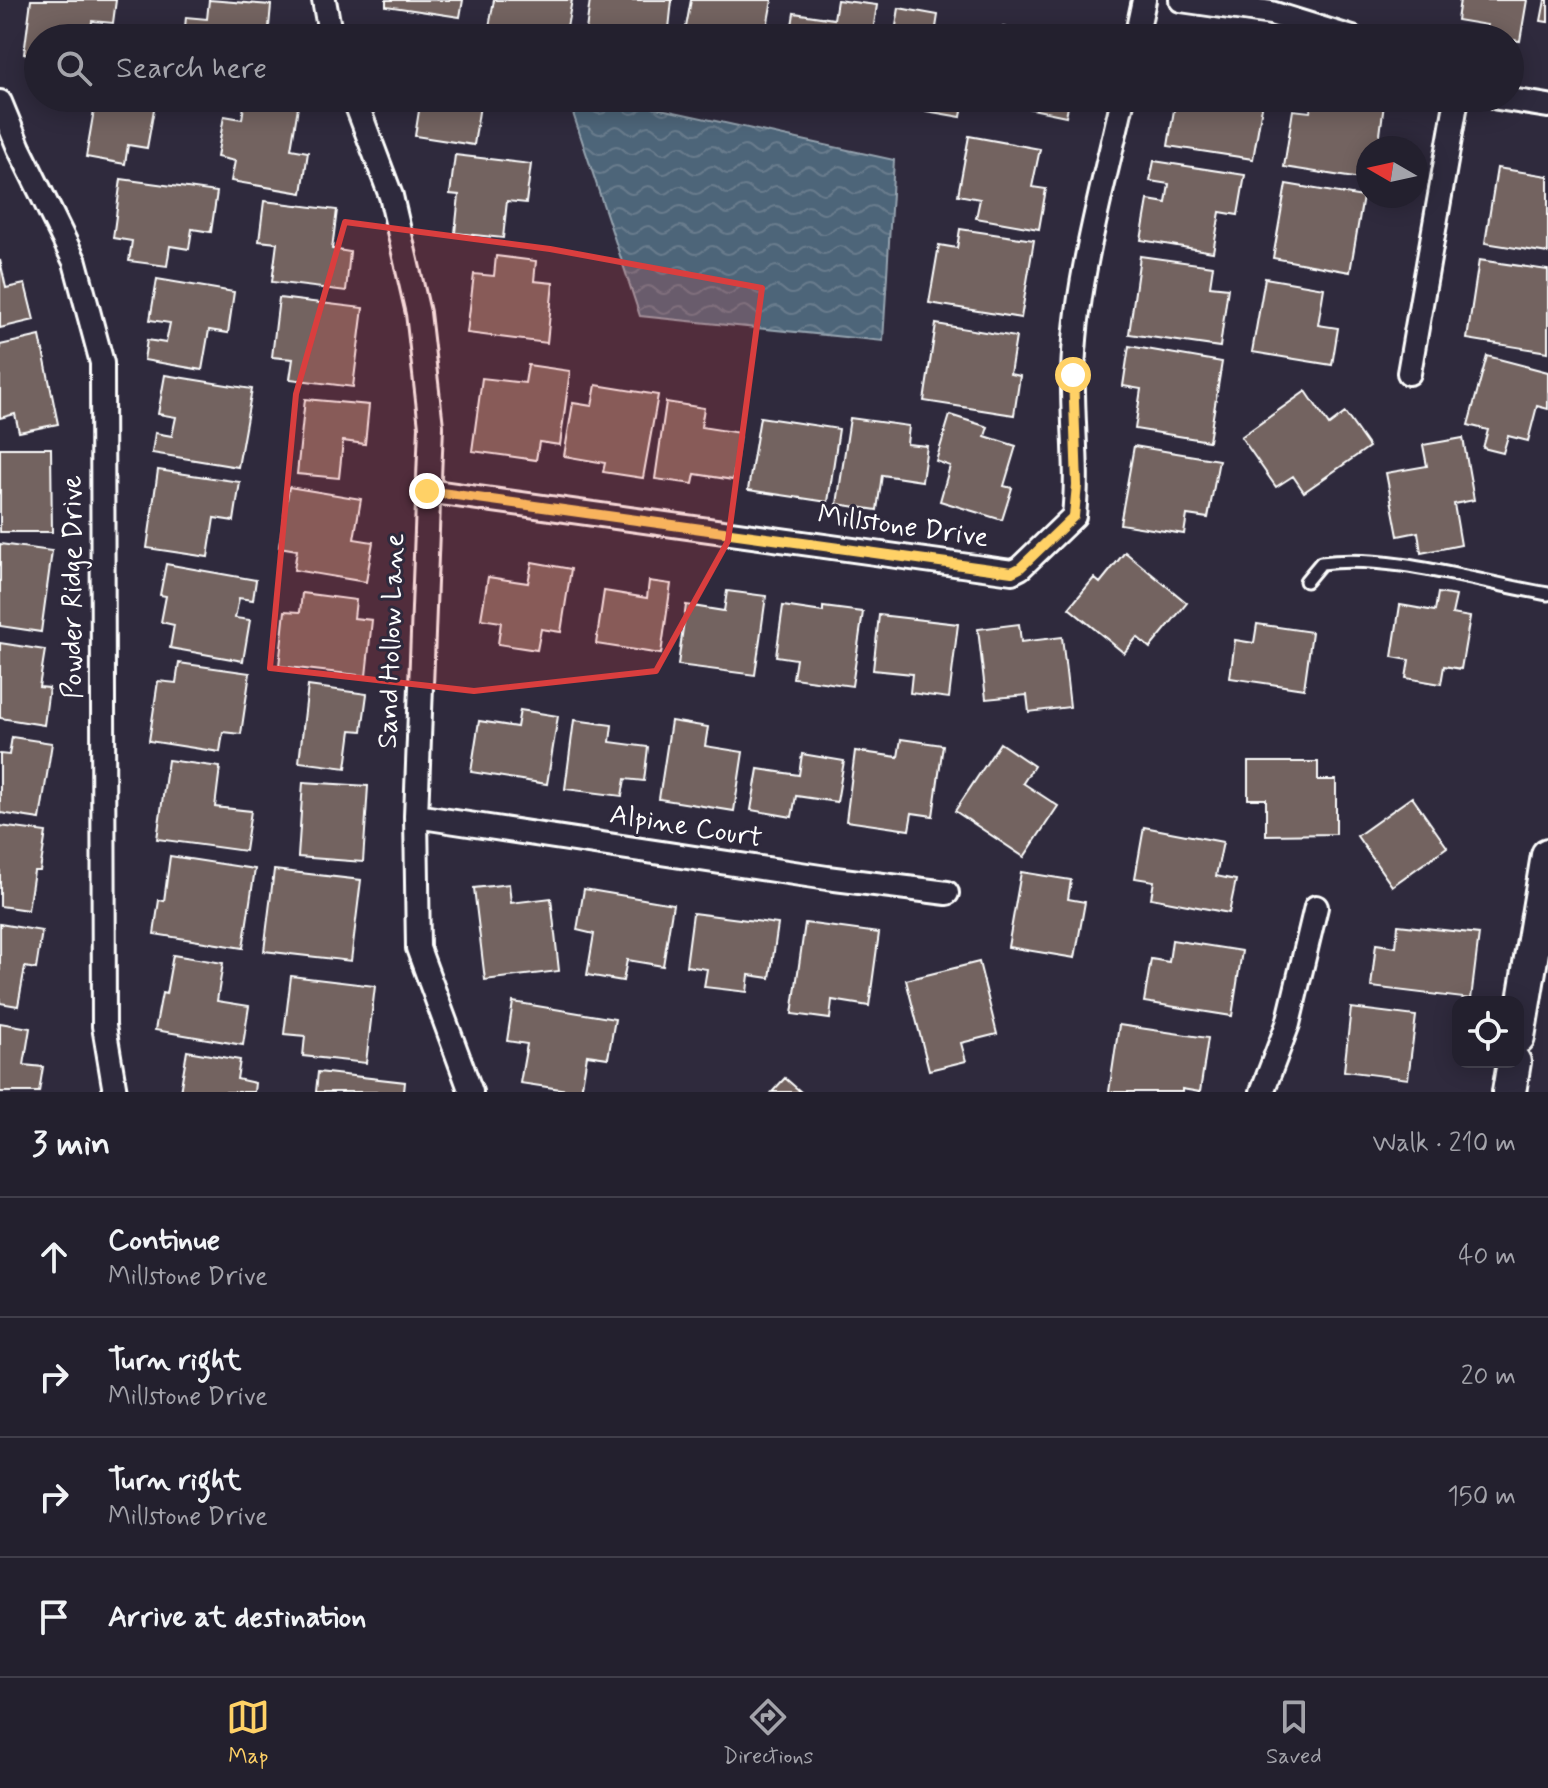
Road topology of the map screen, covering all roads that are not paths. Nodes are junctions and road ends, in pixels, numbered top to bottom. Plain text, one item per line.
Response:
1 (324, 0) edge
2 (1144, 0) edge
3 (1181, 0) edge
4 (328, 24) edge
5 (1139, 24) edge
6 (1307, 24) edge
7 (0, 102) edge
8 (1524, 102) edge
9 (1548, 106) edge
10 (359, 112) edge
11 (1120, 112) edge
12 (1455, 112) edge
13 (1409, 373) dead end
14 (427, 491) junction
15 (1306, 581) dead end
16 (1548, 594) edge
17 (416, 816) junction
18 (1548, 855) edge
19 (947, 893) dead end
20 (1316, 907) dead end
21 (1524, 1001) edge
22 (1513, 1068) edge
23 (115, 1092) edge
24 (471, 1092) edge
25 (1262, 1092) edge
26 (1509, 1092) edge

1 - 4 street
2 - 5 street
3 - 6 street
7 - 23 street, Powder Ridge Drive
8 - 9 street
10 - 14 street, Sand Hollow Lane
11 - 14 street, Millstone Drive
12 - 13 street
14 - 17 street, Sand Hollow Lane
15 - 16 lane
17 - 19 street, Alpine Court
17 - 24 street, Sand Hollow Lane
18 - 21 main road
20 - 25 street
22 - 26 main road

